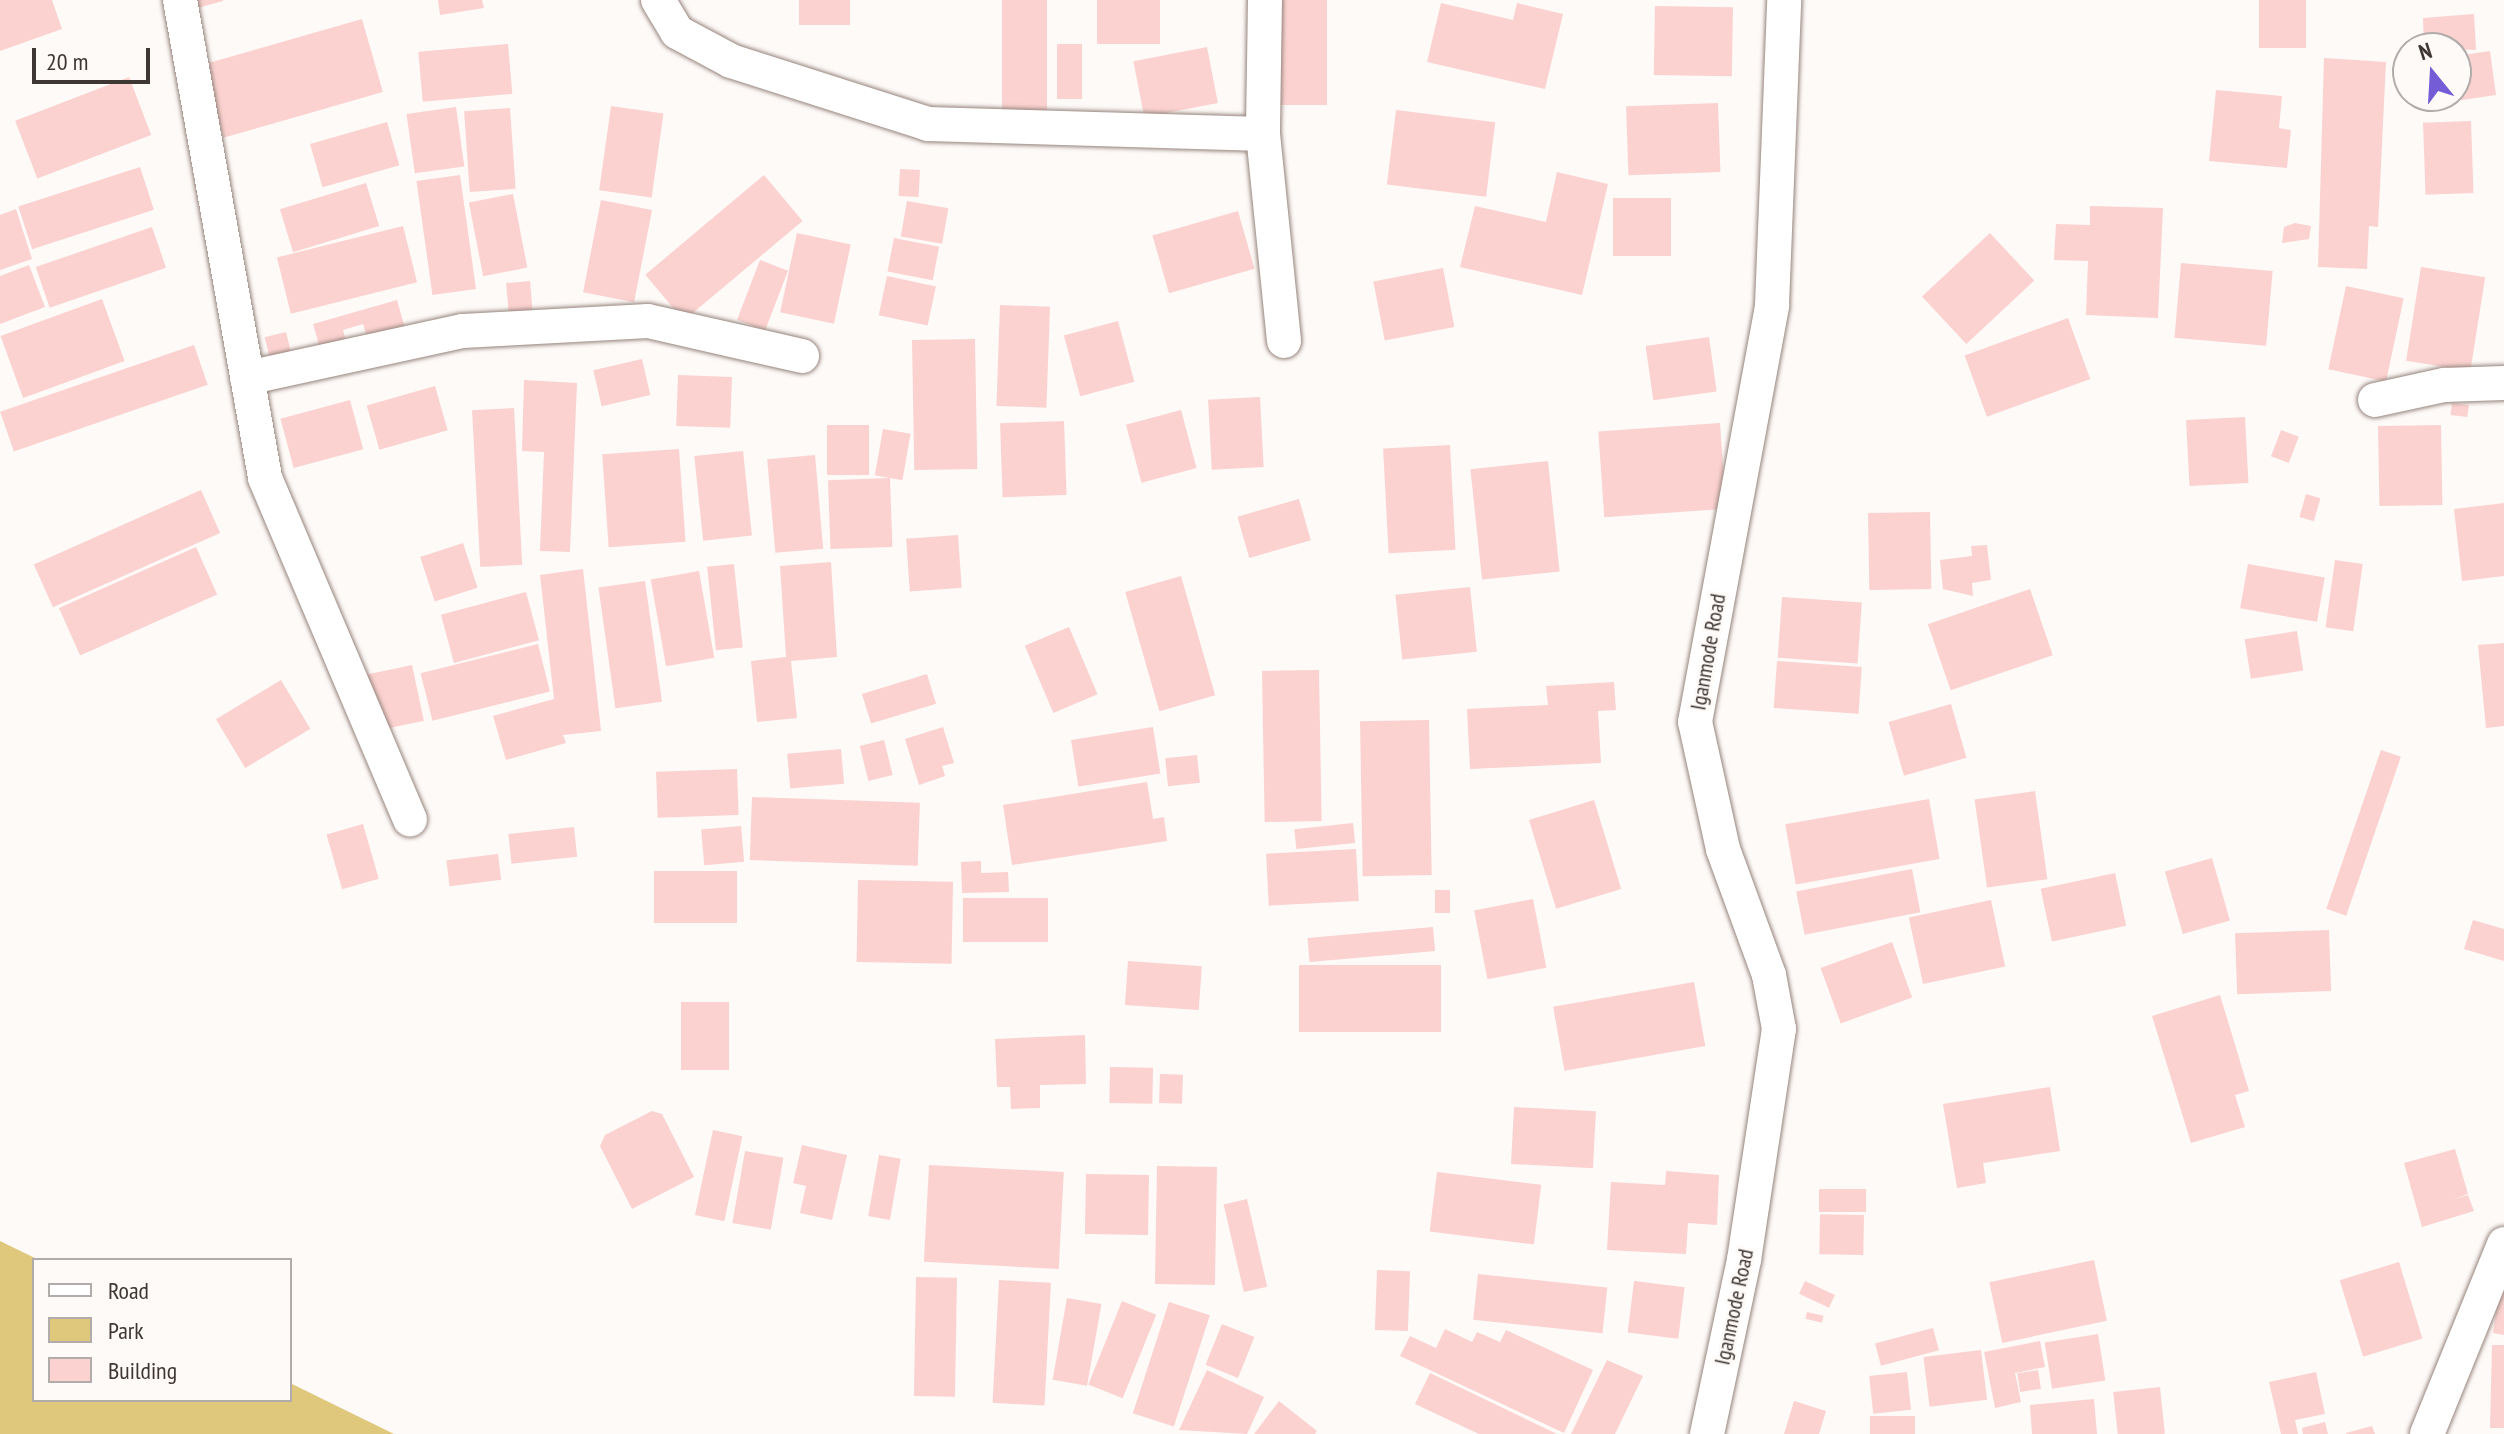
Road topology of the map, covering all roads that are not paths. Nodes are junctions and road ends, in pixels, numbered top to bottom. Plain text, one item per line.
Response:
1 (180, 0) edge
2 (658, 0) edge
3 (1265, 0) edge
4 (1784, 0) edge
5 (1263, 134) junction
6 (1284, 341) dead end
7 (802, 356) dead end
8 (247, 378) junction
9 (2504, 383) edge
10 (2375, 400) dead end
11 (410, 819) dead end
12 (2504, 1244) edge
13 (1707, 1434) edge
14 (2427, 1434) edge

1 - 8 street
2 - 5 street
3 - 5 street
4 - 13 street, Iganmode Road
5 - 6 street
7 - 8 street
8 - 11 street
9 - 10 street
12 - 14 street

